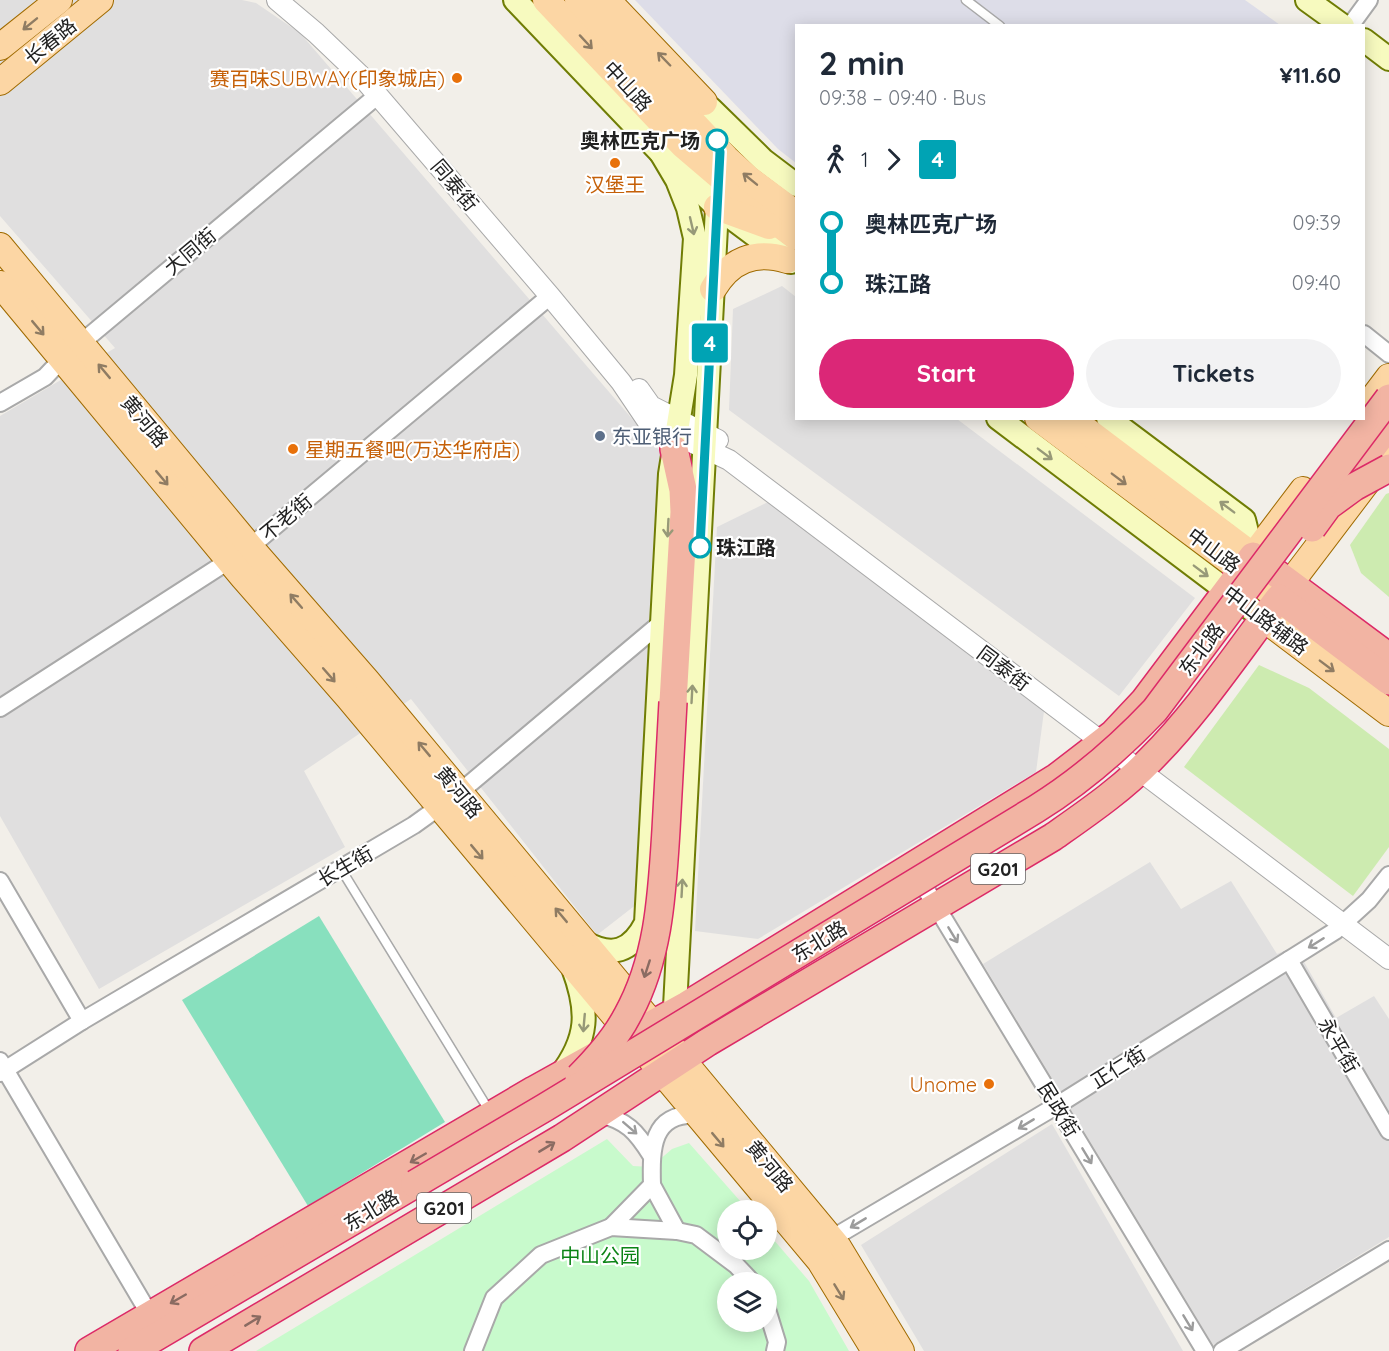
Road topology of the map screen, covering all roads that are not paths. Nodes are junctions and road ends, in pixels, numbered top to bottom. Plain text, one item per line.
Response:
1 (59, 0) edge
2 (100, 0) edge
3 (277, 0) edge
4 (515, 0) edge
5 (546, 0) edge
6 (578, 0) edge
7 (607, 0) edge
8 (966, 0) edge
9 (1307, 0) edge
10 (1369, 0) edge
11 (997, 24) edge
12 (1340, 24) edge
13 (1351, 24) edge
14 (1365, 41) edge
15 (0, 48) edge
16 (1389, 59) edge
17 (0, 82) edge
18 (378, 95) junction
19 (704, 102) junction
20 (720, 152) junction
21 (661, 153) junction
22 (718, 177) junction
23 (795, 184) edge
24 (717, 207) junction
25 (794, 243) edge
26 (0, 246) edge
27 (0, 284) edge
28 (713, 289) junction
29 (550, 296) junction
30 (1365, 335) edge
31 (72, 350) junction
32 (1389, 354) edge
33 (1389, 377) edge
34 (1389, 398) edge
35 (0, 403) edge
36 (1365, 409) edge
37 (1001, 420) edge
38 (1041, 420) edge
39 (1072, 420) edge
40 (1111, 420) edge
41 (1356, 420) edge
42 (1389, 425) edge
43 (676, 435) junction
44 (705, 441) junction
45 (1389, 453) edge
46 (1389, 468) edge
47 (1328, 506) junction
48 (240, 554) junction
49 (1241, 573) junction
50 (1277, 600) junction
51 (662, 622) junction
52 (1389, 657) edge
53 (1389, 681) edge
54 (0, 708) edge
55 (1389, 713) edge
56 (1107, 738) junction
57 (1144, 765) junction
58 (450, 800) junction
59 (912, 867) junction
60 (341, 868) junction
61 (1389, 875) edge
62 (0, 881) edge
63 (936, 906) junction
64 (1349, 920) junction
65 (646, 923) junction
66 (680, 925) junction
67 (584, 942) junction
68 (1389, 942) edge
69 (1389, 959) edge
70 (1289, 960) junction
71 (573, 966) junction
72 (677, 968) junction
73 (706, 994) junction
74 (82, 1021) junction
75 (653, 1024) junction
76 (728, 1030) junction
77 (672, 1062) junction
78 (2, 1068) edge
79 (560, 1076) junction
80 (1056, 1106) junction
81 (544, 1108) junction
82 (600, 1114) junction
83 (492, 1115) junction
84 (698, 1115) junction
85 (1389, 1131) edge
86 (445, 1142) junction
87 (651, 1155) junction
88 (520, 1163) junction
89 (652, 1185) junction
90 (419, 1190) junction
91 (474, 1191) junction
92 (611, 1227) junction
93 (677, 1231) junction
94 (831, 1239) junction
95 (1389, 1250) edge
96 (743, 1272) edge
97 (150, 1315) junction
98 (774, 1332) edge
99 (211, 1349) edge
100 (89, 1351) edge
101 (132, 1351) edge
102 (161, 1351) edge
103 (473, 1351) edge
104 (775, 1351) edge
105 (875, 1351) edge
106 (901, 1351) edge
107 (1205, 1351) edge
108 (1222, 1351) edge

1 -> 15 main road, 长春路
2 - 17 main road, 长春路
3 - 18 street, 同泰街
4 - 21 main road
5 -> 22 main road, 中山路
6 - 20 main road, 中山路
19 -> 7 main road
8 - 11 lane
9 - 12 main road
10 - 13 street
14 - 16 main road
18 - 29 street, 同泰街
18 - 31 street, 大同街
19 - 20 main road
19 - 23 main road
20 - 22 main road
25 -> 20 main road, 中山路
21 - 24 main road
21 -> 43 main road
22 - 24 main road
22 - 25 main road, 中山路
24 - 25 main road
24 - 28 main road
25 - 28 main road
26 - 31 main road, 黄河路
27 -> 31 main road, 黄河路
28 - 44 main road
29 - 43 street, 同泰街
29 - 48 street, 不老街
30 - 32 street
31 - 35 street, 大同街
31 - 48 main road, 黄河路
33 - 36 main road
34 - 81 highway, 东北路, bridge
37 -> 49 main road, 中山路辅路
38 -> 49 main road, 中山路
39 - 49 main road, 中山路
49 -> 40 main road
41 - 49 main road, 东北路
42 - 47 highway, 东北路, bridge
43 - 44 street, 同泰街
43 -> 51 main road
43 -> 81 highway, bridge
44 - 56 street, 同泰街
66 -> 44 main road
45 - 50 main road, 东北路
46 - 47 highway, bridge
47 - 90 highway, 东北路, bridge
48 - 54 street, 不老街
48 - 58 main road, 黄河路
49 - 50 highway, 中山路
49 - 50 main road, 中山路辅路
49 - 56 highway, 东北路 / G201
50 - 52 highway, 中山路
50 - 53 highway, 中山路
50 -> 55 main road, 中山路辅路
50 - 57 highway, 东北路 / G201
51 - 58 street, 长生街
51 - 65 main road
56 - 57 street, 同泰街
56 - 59 highway, 东北路 / G201
57 - 63 highway, 东北路 / G201
57 - 64 street, 同泰街
58 - 60 street, 长生街
67 -> 58 main road, 黄河路
58 -> 71 main road, 黄河路
59 - 63 street, 民政街
59 - 73 highway, 东北路 / G201
60 - 74 street, 长生街
60 - 83 lane
61 - 64 street, 正仁街
62 - 74 street
63 - 76 highway, 东北路 / G201
63 -> 80 street, 民政街
64 - 68 street, 同泰街
64 - 69 street, 同泰街
64 -> 70 street, 正仁街
65 - 66 main road
65 - 67 main road
66 - 72 main road
67 - 75 main road, 黄河路
70 - 80 street, 正仁街
70 - 85 street, 永平街
71 - 75 main road, 黄河路
71 -> 79 main road
72 - 73 main road
72 - 75 main road
73 - 75 highway, 东北路 / G201
73 - 76 highway
74 - 78 street, 长生街
75 - 77 main road, 黄河路
75 - 79 highway, 东北路 / G201
76 - 77 highway, 东北路 / G201
77 - 82 highway, 东北路 / G201
77 - 84 main road, 黄河路
77 - 94 main road, 黄河路
78 - 97 street
79 - 83 highway, 东北路 / G201
80 -> 94 street, 正仁街
80 -> 107 street, 民政街
81 - 90 highway, 东北路, bridge
82 -> 87 street
88 -> 82 highway, 东北路 / G201
83 - 86 highway, 东北路 / G201
83 - 88 highway
84 - 87 street
84 -> 105 main road, 黄河路
86 - 91 highway
86 -> 97 highway, 东北路 / G201
87 - 89 street
88 - 91 highway, 东北路 / G201
89 - 92 street
89 - 93 street
90 - 101 highway, 东北路
90 - 102 highway, 东北路
99 -> 91 highway, 东北路 / G201
92 - 93 street
92 - 103 street
93 - 96 street
94 - 106 main road, 黄河路
95 - 108 street
97 - 100 highway, 东北路 / G201
98 - 104 street

